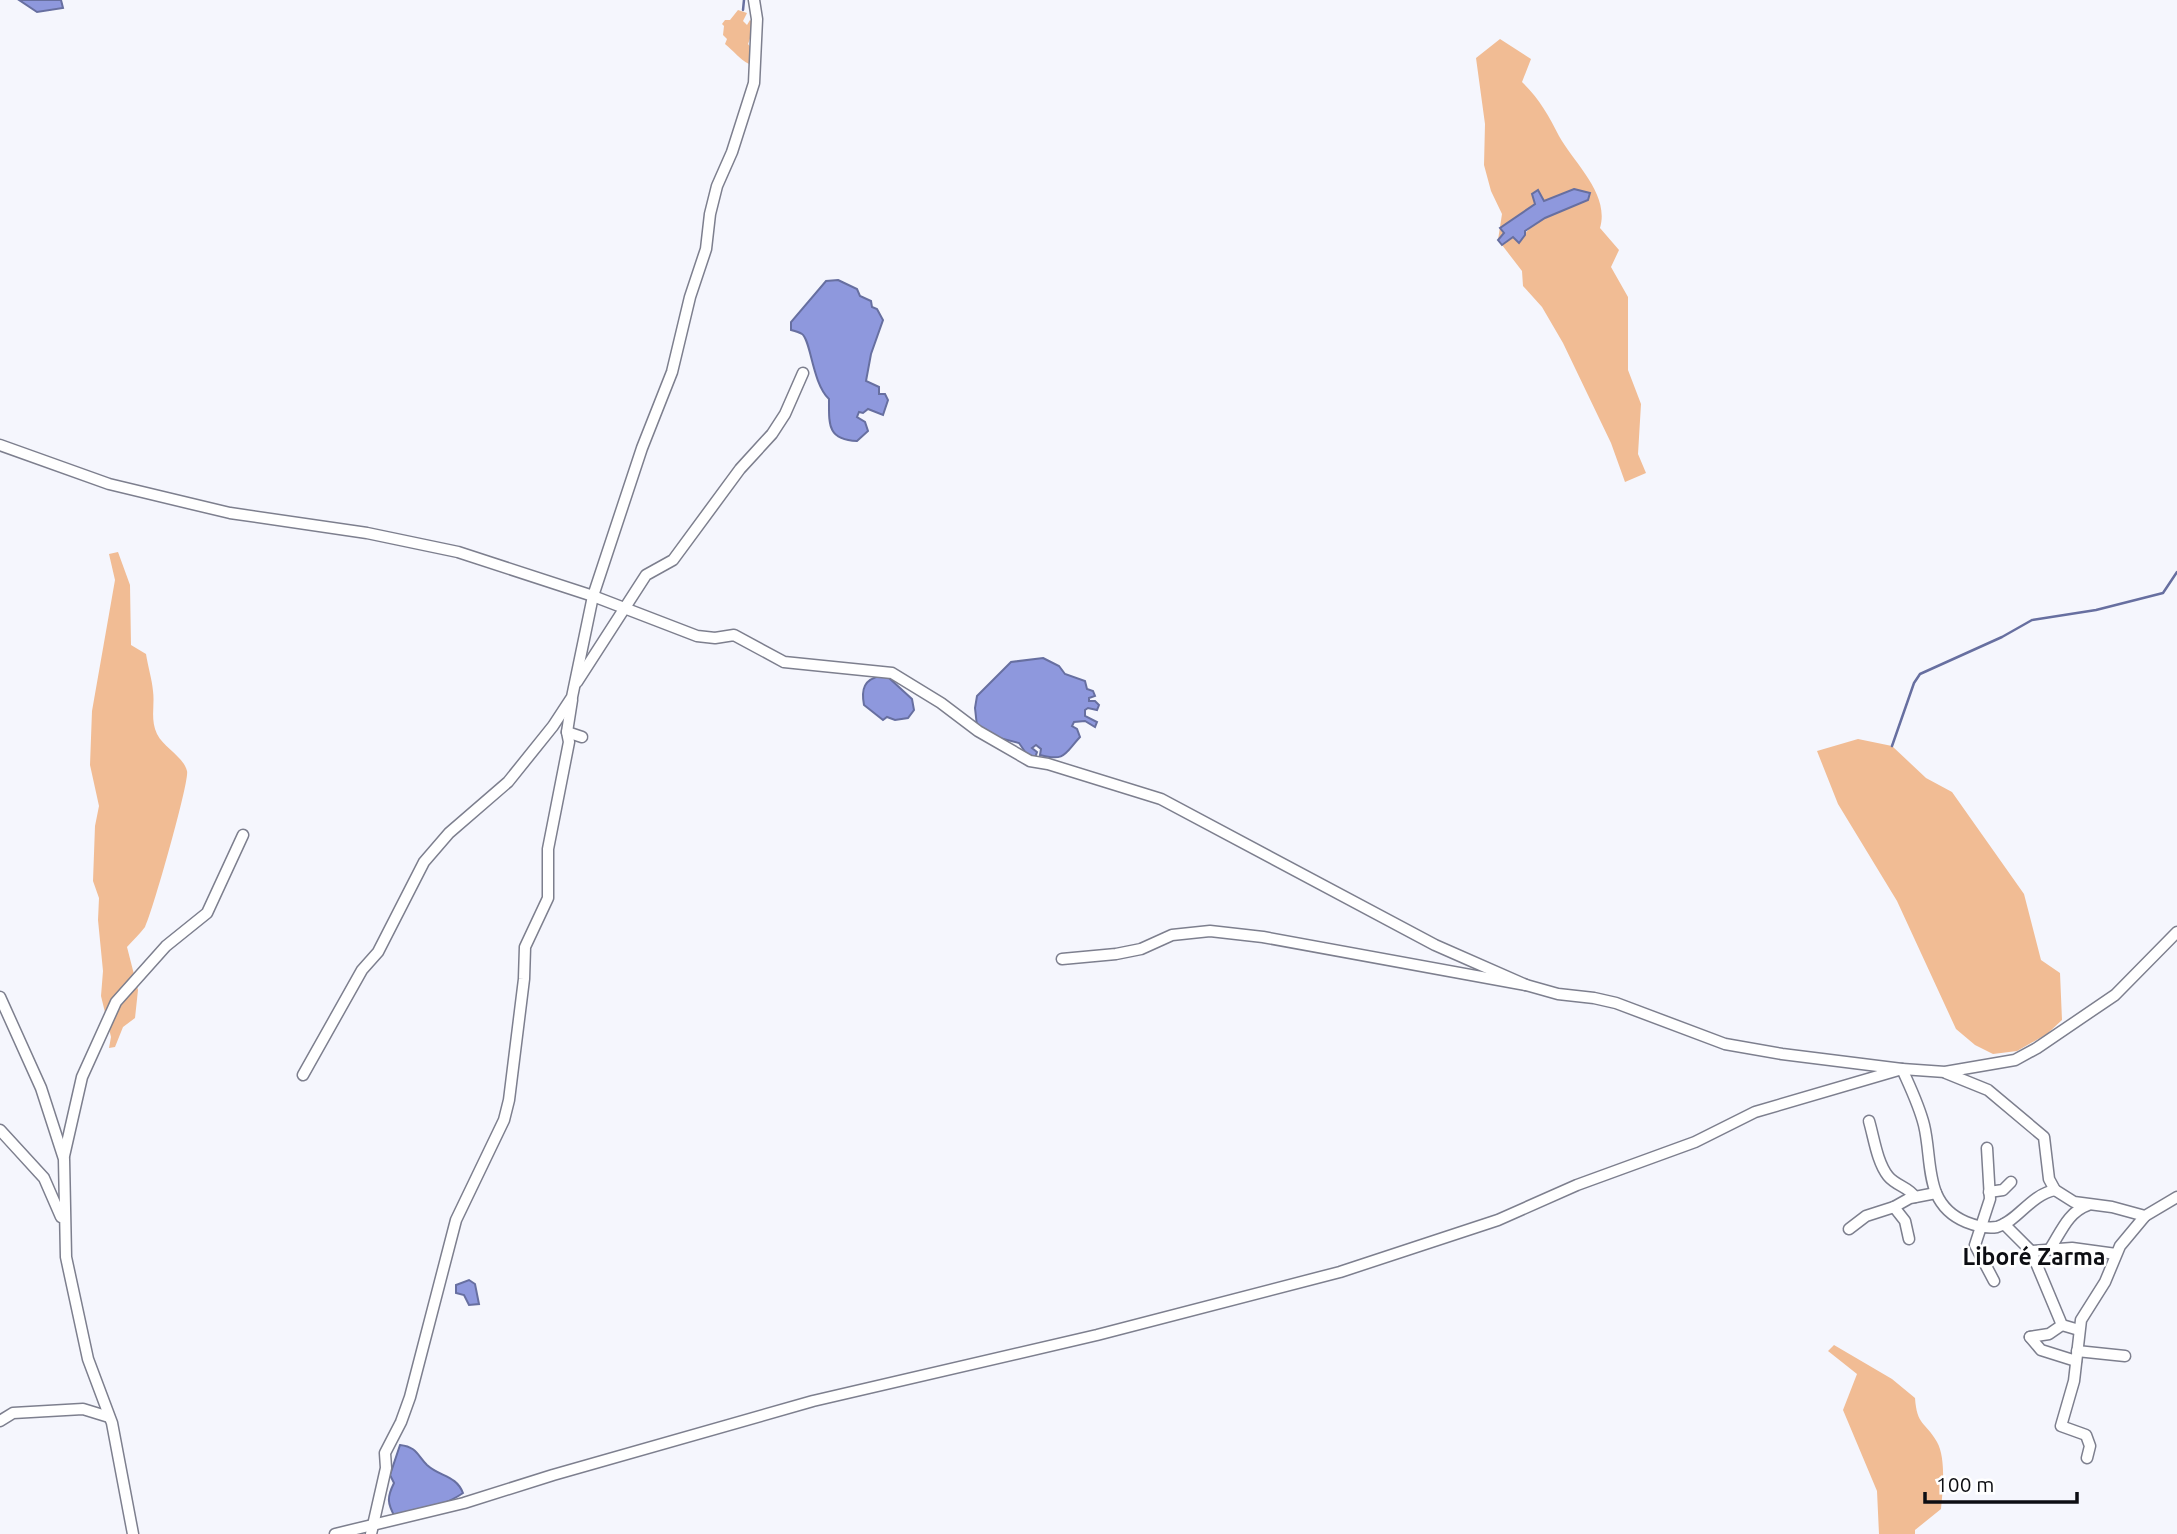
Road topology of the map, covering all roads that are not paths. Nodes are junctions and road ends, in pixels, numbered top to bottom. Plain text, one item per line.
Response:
1 (754, 0) edge
2 (803, 373) dead end
3 (0, 445) edge
4 (593, 596) junction
5 (625, 608) junction
6 (577, 682) junction
7 (572, 697) junction
8 (567, 732) junction
9 (582, 737) dead end
10 (243, 835) dead end
11 (2177, 932) edge
12 (1062, 959) dead end
13 (1526, 985) junction
14 (0, 997) edge
15 (1902, 1069) junction
16 (1945, 1072) junction
17 (303, 1075) dead end
18 (1869, 1121) dead end
19 (0, 1130) edge
20 (1987, 1148) dead end
21 (64, 1159) junction
22 (2011, 1182) dead end
23 (2055, 1190) junction
24 (1990, 1192) junction
25 (1936, 1193) junction
26 (1915, 1197) junction
27 (2177, 1197) edge
28 (2088, 1205) junction
29 (1894, 1207) junction
30 (2145, 1216) junction
31 (64, 1224) junction
32 (2004, 1224) junction
33 (1980, 1227) junction
34 (1849, 1229) dead end
35 (1909, 1239) dead end
36 (2050, 1249) junction
37 (2031, 1251) junction
38 (2116, 1254) junction
39 (1994, 1281) dead end
40 (2062, 1325) junction
41 (2079, 1330) junction
42 (2077, 1356) junction
43 (2125, 1356) dead end
44 (109, 1417) junction
45 (0, 1421) edge
46 (2087, 1458) dead end
47 (373, 1532) edge
48 (133, 1534) edge
49 (335, 1534) edge

1 - 4 street
2 - 5 street
3 - 4 street
4 - 5 street
4 - 6 street
5 - 6 street
5 - 13 street
6 - 7 street
7 - 8 street
7 - 17 street
8 - 9 street
8 - 47 street
10 - 21 street
11 - 16 street
12 - 13 street
13 - 15 street
14 - 21 street
15 - 16 street
15 - 25 street
15 - 47 street
16 - 23 street
18 - 26 street
19 - 31 street
20 - 24 street
21 - 31 street
22 - 24 street
23 - 28 street
23 - 32 street
24 - 33 street
25 - 26 street
25 - 33 street
26 - 29 street
27 - 30 street
28 - 30 street
28 - 36 street
29 - 34 street
29 - 35 street
30 - 38 street
31 - 44 street
32 - 33 street
32 - 37 street
33 - 39 street
36 - 37 street
36 - 38 street
37 - 40 street
38 - 41 street
40 - 41 street
40 - 42 street
41 - 42 street
42 - 43 street
42 - 46 street
44 - 45 street
44 - 48 street
47 - 49 street

